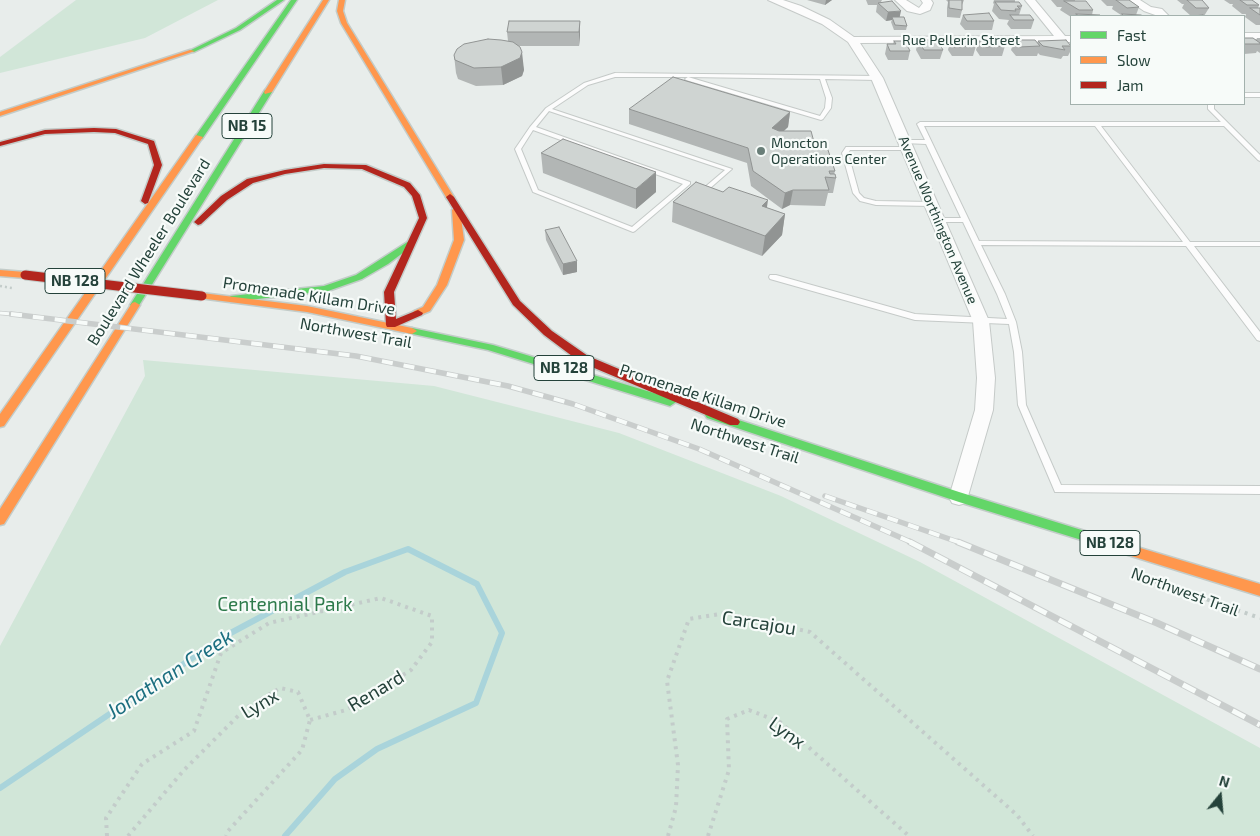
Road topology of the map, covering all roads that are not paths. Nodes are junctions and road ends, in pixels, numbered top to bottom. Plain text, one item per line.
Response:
1 (281, 0) edge
2 (294, 0) edge
3 (326, 0) edge
4 (342, 0) edge
5 (773, 0) edge
6 (900, 0) edge
7 (926, 0) edge
8 (1030, 0) edge
9 (1134, 0) edge
10 (1159, 0) edge
11 (1161, 14) edge
12 (924, 18) junction
13 (1245, 36) edge
14 (1260, 36) edge
15 (1067, 39) edge
16 (852, 40) junction
17 (935, 40) junction
18 (678, 76) junction
19 (822, 78) junction
20 (877, 78) junction
21 (1260, 94) edge
22 (1245, 95) edge
23 (1211, 105) edge
24 (548, 109) junction
25 (0, 114) edge
26 (1097, 124) junction
27 (1226, 124) junction
28 (532, 128) junction
29 (929, 142) junction
30 (0, 144) edge
31 (905, 145) junction
32 (1260, 159) edge
33 (688, 183) junction
34 (931, 204) junction
35 (456, 208) junction
36 (937, 220) junction
37 (966, 220) junction
38 (136, 226) junction
39 (413, 241) junction
40 (977, 243) junction
41 (1188, 244) junction
42 (1260, 244) edge
43 (168, 251) junction
44 (0, 273) edge
45 (773, 277) dead end
46 (231, 299) junction
47 (981, 321) junction
48 (1012, 322) junction
49 (391, 325) junction
50 (1260, 338) edge
51 (734, 422) junction
52 (0, 423) edge
53 (1260, 490) edge
54 (959, 497) junction
55 (0, 520) edge
56 (1260, 590) edge

1 - 25 main road
2 - 38 main road, Boulevard Wheeler Boulevard / NB 15
3 - 43 main road, Boulevard Wheeler Boulevard / NB 15
4 - 35 main road
5 - 16 street, Avenue Worthington Avenue
6 - 12 street
7 - 12 street
8 - 15 street
9 - 11 street
10 - 11 street
12 - 17 street
13 - 14 street
15 - 17 street, Rue Pellerin Street
16 - 17 street, Rue Pellerin Street
16 - 20 street, Avenue Worthington Avenue
18 - 19 lane
18 - 19 lane
18 - 24 lane
19 - 20 lane
20 - 31 street, Avenue Worthington Avenue
21 - 22 lane
23 - 27 lane
24 - 28 lane
24 - 33 lane
26 - 27 lane
26 - 29 lane
26 - 41 lane
27 - 32 lane
28 - 33 lane
28 - 33 lane
29 - 31 lane
29 - 37 lane
30 - 38 main road
31 - 34 street, Avenue Worthington Avenue
31 - 34 lane
34 - 36 street, Avenue Worthington Avenue
35 - 49 main road
35 - 51 main road
36 - 37 lane
36 - 47 street, Avenue Worthington Avenue
37 - 40 lane
38 - 52 main road, Boulevard Wheeler Boulevard / NB 15
39 - 43 main road
39 - 46 main road
39 - 49 main road
40 - 41 lane
40 - 48 lane
41 - 42 lane
41 - 50 lane
43 - 55 main road, Boulevard Wheeler Boulevard / NB 15
44 - 46 main road, Promenade Killam Drive / NB 128, bridge
45 - 47 lane
46 - 49 main road, Promenade Killam Drive / NB 128
47 - 48 lane
47 - 54 street, Avenue Worthington Avenue
48 - 53 lane
49 - 51 main road, Promenade Killam Drive / NB 128
51 - 54 main road, Promenade Killam Drive / NB 128
54 - 56 main road, Promenade Killam Drive / NB 128

